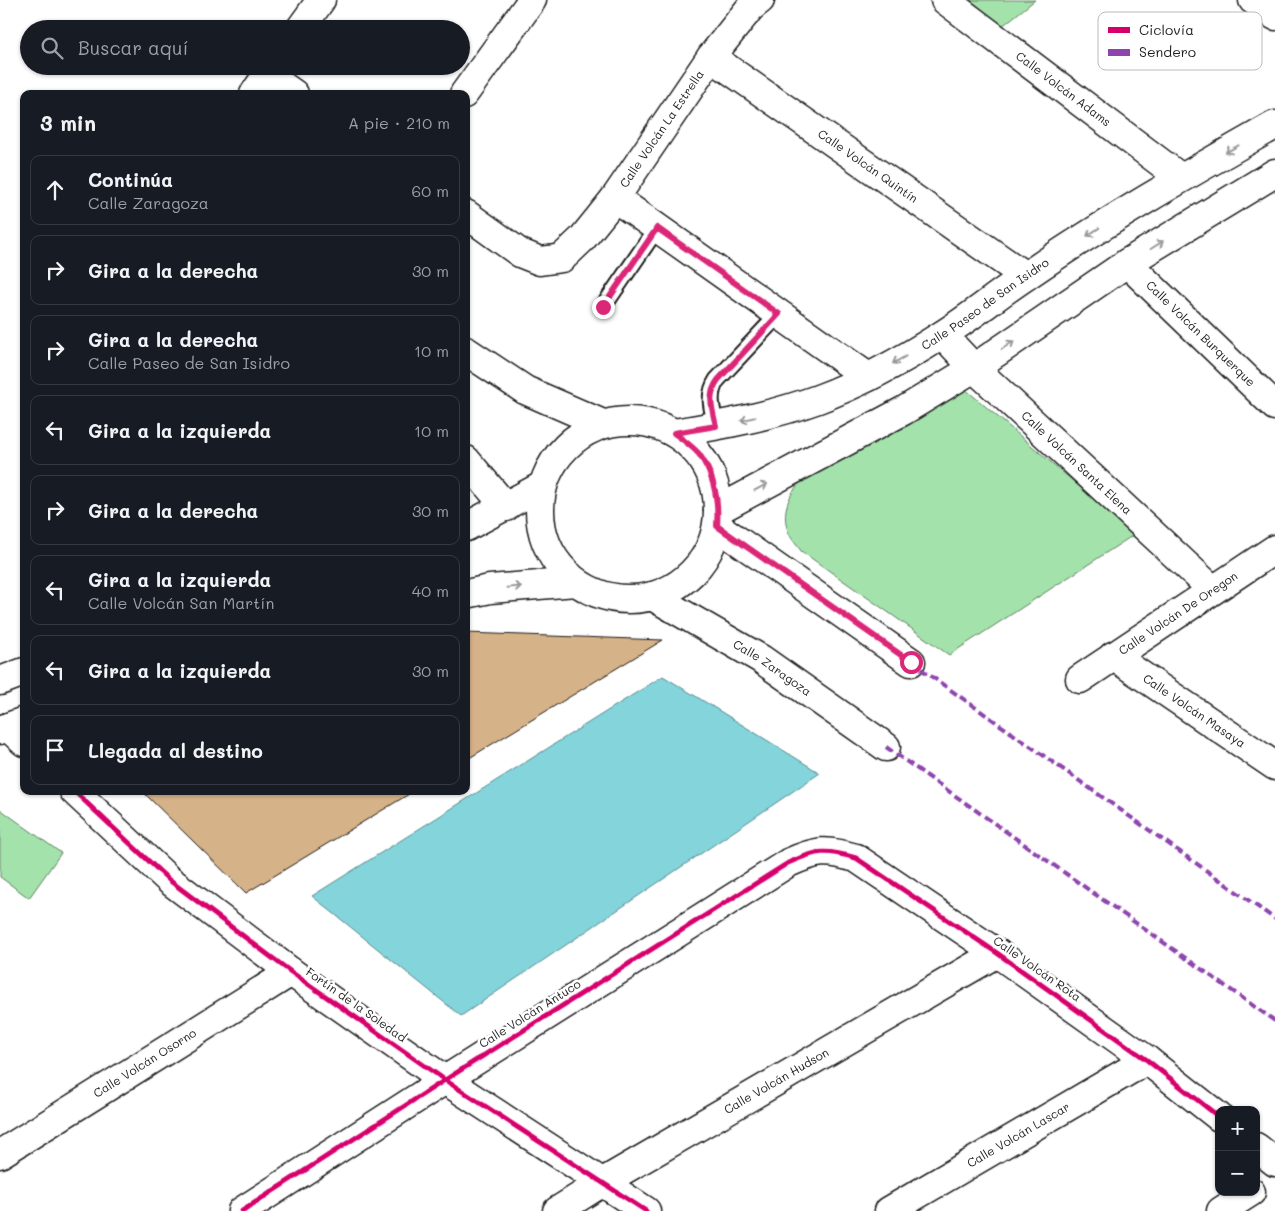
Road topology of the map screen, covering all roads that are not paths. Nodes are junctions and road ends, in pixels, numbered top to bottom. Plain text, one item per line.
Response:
1 (320, 0) edge
2 (532, 0) edge
3 (760, 0) edge
4 (945, 0) edge
5 (1253, 0) edge
6 (1275, 16) edge
7 (306, 20) edge
8 (711, 57) junction
9 (265, 78) edge
10 (287, 90) edge
11 (467, 90) edge
12 (1275, 125) edge
13 (1275, 173) edge
14 (1181, 178) junction
15 (615, 198) junction
16 (470, 217) edge
17 (657, 228) junction
18 (1127, 264) junction
19 (1025, 276) junction
20 (603, 307) dead end
21 (779, 314) junction
22 (943, 335) junction
23 (470, 354) edge
24 (974, 368) junction
25 (868, 377) junction
26 (1275, 406) edge
27 (603, 424) junction
28 (716, 426) junction
29 (674, 433) junction
30 (470, 465) edge
31 (542, 486) junction
32 (506, 507) junction
33 (718, 518) junction
34 (470, 525) edge
35 (1275, 549) edge
36 (576, 582) junction
37 (1213, 590) junction
38 (470, 593) edge
39 (652, 596) junction
40 (1112, 656) junction
41 (911, 662) dead end
42 (20, 674) edge
43 (1080, 679) dead end
44 (0, 681) edge
45 (886, 747) dead end
46 (1275, 766) edge
47 (78, 795) edge
48 (835, 851) joint
49 (997, 953) junction
50 (291, 972) junction
51 (1147, 1060) junction
52 (445, 1080) junction
53 (1215, 1114) edge
54 (4, 1146) edge
55 (1260, 1150) edge
56 (1275, 1162) edge
57 (1275, 1177) edge
58 (603, 1182) junction
59 (1260, 1186) edge
60 (1245, 1196) edge
61 (242, 1211) edge
62 (557, 1211) edge
63 (646, 1211) edge
64 (889, 1211) edge
65 (1221, 1211) edge

1 - 7 street
2 - 11 street
3 - 8 street, Calle Volcán La Estrella
4 - 14 street, Calle Volcán Adams
5 - 6 street
8 - 15 street, Calle Volcán La Estrella
8 - 19 street, Calle Volcán Quintín
9 - 10 street
12 -> 14 street, Calle Paseo de San Isidro
18 -> 13 street
14 -> 19 street, Calle Paseo de San Isidro
15 - 16 street, Calle Volcán La Estrella
15 - 17 street
17 - 20 lane
17 - 21 street
24 -> 18 street
18 - 26 street, Calle Volcán Burquerque
19 - 22 street, Calle Paseo de San Isidro
21 - 25 street
21 - 28 lane
22 - 24 street, Calle Volcán Santa Elena
22 -> 25 street, Calle Paseo de San Isidro
23 - 27 street
33 -> 24 street
24 - 37 street, Calle Volcán Santa Elena
25 -> 28 street, Calle Paseo de San Isidro
27 - 29 street
27 - 31 street
28 - 29 street, Calle Paseo de San Isidro
29 - 33 street
30 - 32 street
31 - 32 street
31 - 36 street
32 - 34 street
33 - 39 street
33 - 41 street
35 - 37 street, Calle Volcán De Oregon
38 -> 36 street
36 - 39 street
37 - 40 street, Calle Volcán De Oregon
39 - 45 street, Calle Zaragoza
40 - 43 street, Calle Volcán De Oregon
40 - 46 street, Calle Volcán Masaya
42 - 44 street
47 - 50 street, Fortín de la Soledad
48 - 49 street, Calle Volcán Rota
48 - 52 street, Calle Volcán Antuco
49 - 51 street, Calle Volcán Rota
49 - 58 street, Calle Volcán Hudson
50 - 52 street, Fortín de la Soledad
50 - 54 street, Calle Volcán Osorno
51 - 53 street, Calle Volcán Rota
51 - 64 street, Calle Volcán Lascar
52 - 58 street, Fortín de la Soledad
52 - 61 street, Calle Volcán Antuco
55 - 56 street
57 - 59 street
58 - 62 street, Calle Volcán Hudson
58 - 63 street, Fortín de la Soledad
60 - 65 street

